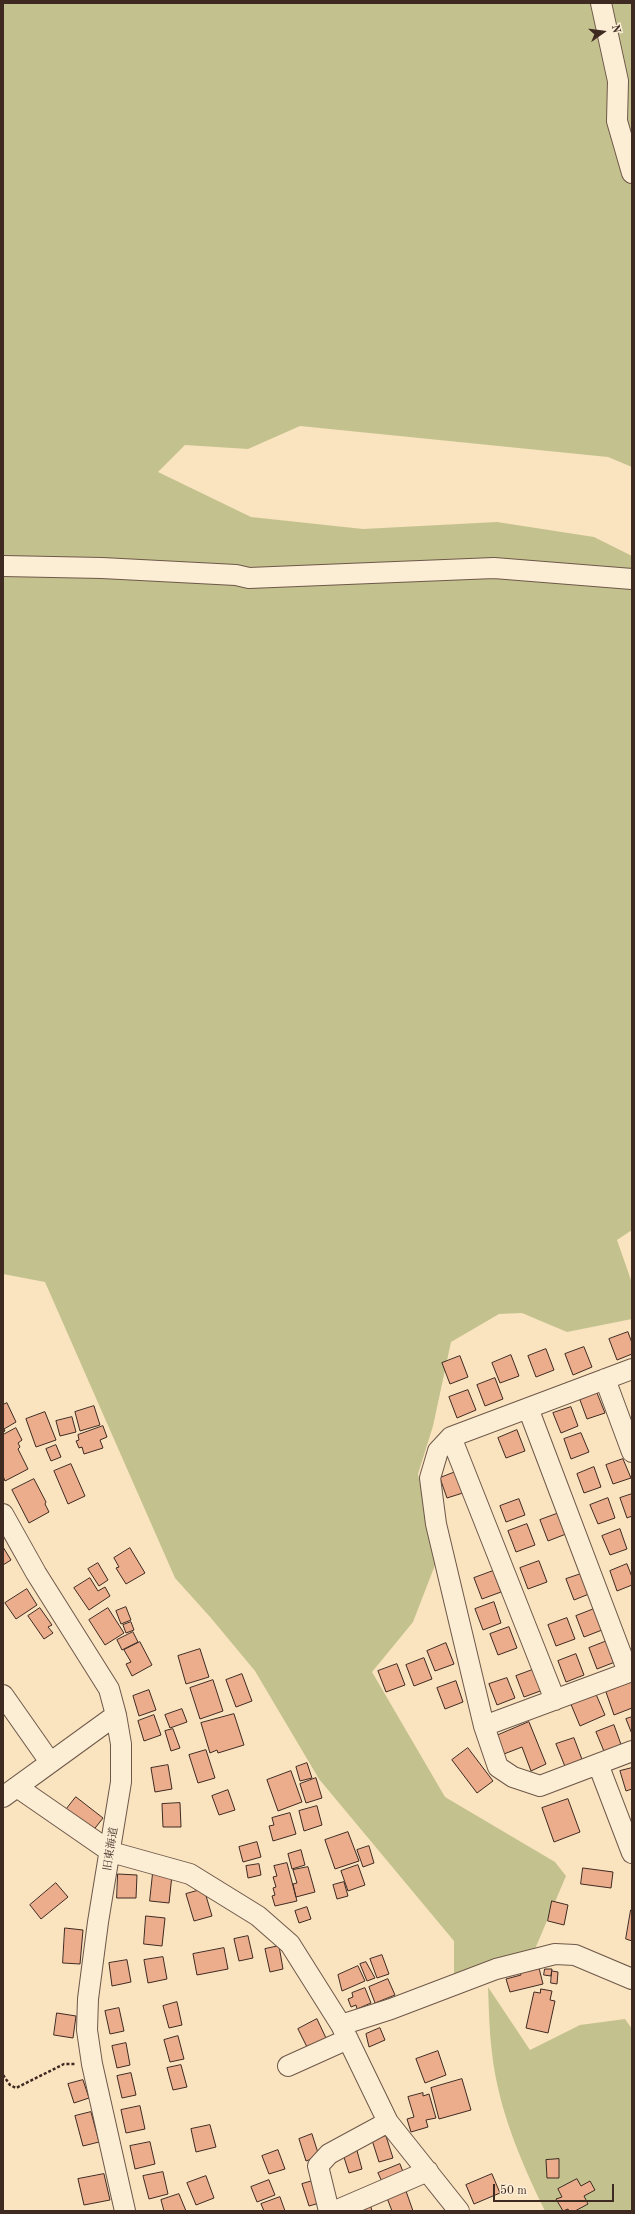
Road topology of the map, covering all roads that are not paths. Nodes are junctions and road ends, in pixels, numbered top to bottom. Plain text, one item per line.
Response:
1 (601, 3) edge
2 (632, 173) edge
3 (3, 566) edge
4 (632, 579) edge
5 (632, 1369) edge
6 (605, 1379) junction
7 (528, 1408) junction
8 (451, 1437) junction
9 (632, 1452) edge
10 (3, 1514) edge
11 (630, 1671) edge
12 (3, 1695) edge
13 (555, 1700) junction
14 (116, 1715) junction
15 (484, 1726) junction
16 (632, 1752) edge
17 (50, 1762) junction
18 (598, 1764) junction
19 (10, 1792) edge
20 (111, 1852) junction
21 (632, 1853) edge
22 (632, 1979) edge
23 (344, 2032) junction
24 (288, 2066) dead end
25 (388, 2122) junction
26 (428, 2172) junction
27 (125, 2211) edge
28 (328, 2211) edge
29 (335, 2211) edge
30 (459, 2211) edge

1 - 2 street
3 - 4 street
5 - 6 street
6 - 7 street
6 - 9 street
7 - 8 street
7 - 11 street
8 - 13 street
8 - 15 street
10 - 14 street, 旧東海道
11 - 13 street
12 - 17 street
13 - 15 street
14 - 17 street
14 - 20 street, 旧東海道
15 - 18 street
16 - 18 street
17 - 19 street
18 - 21 street
19 - 20 street
20 - 23 street
20 - 27 street, 旧東海道
22 - 23 street
23 - 24 street
23 - 25 street
25 - 26 street
25 - 28 street
26 - 29 street
26 - 30 street

